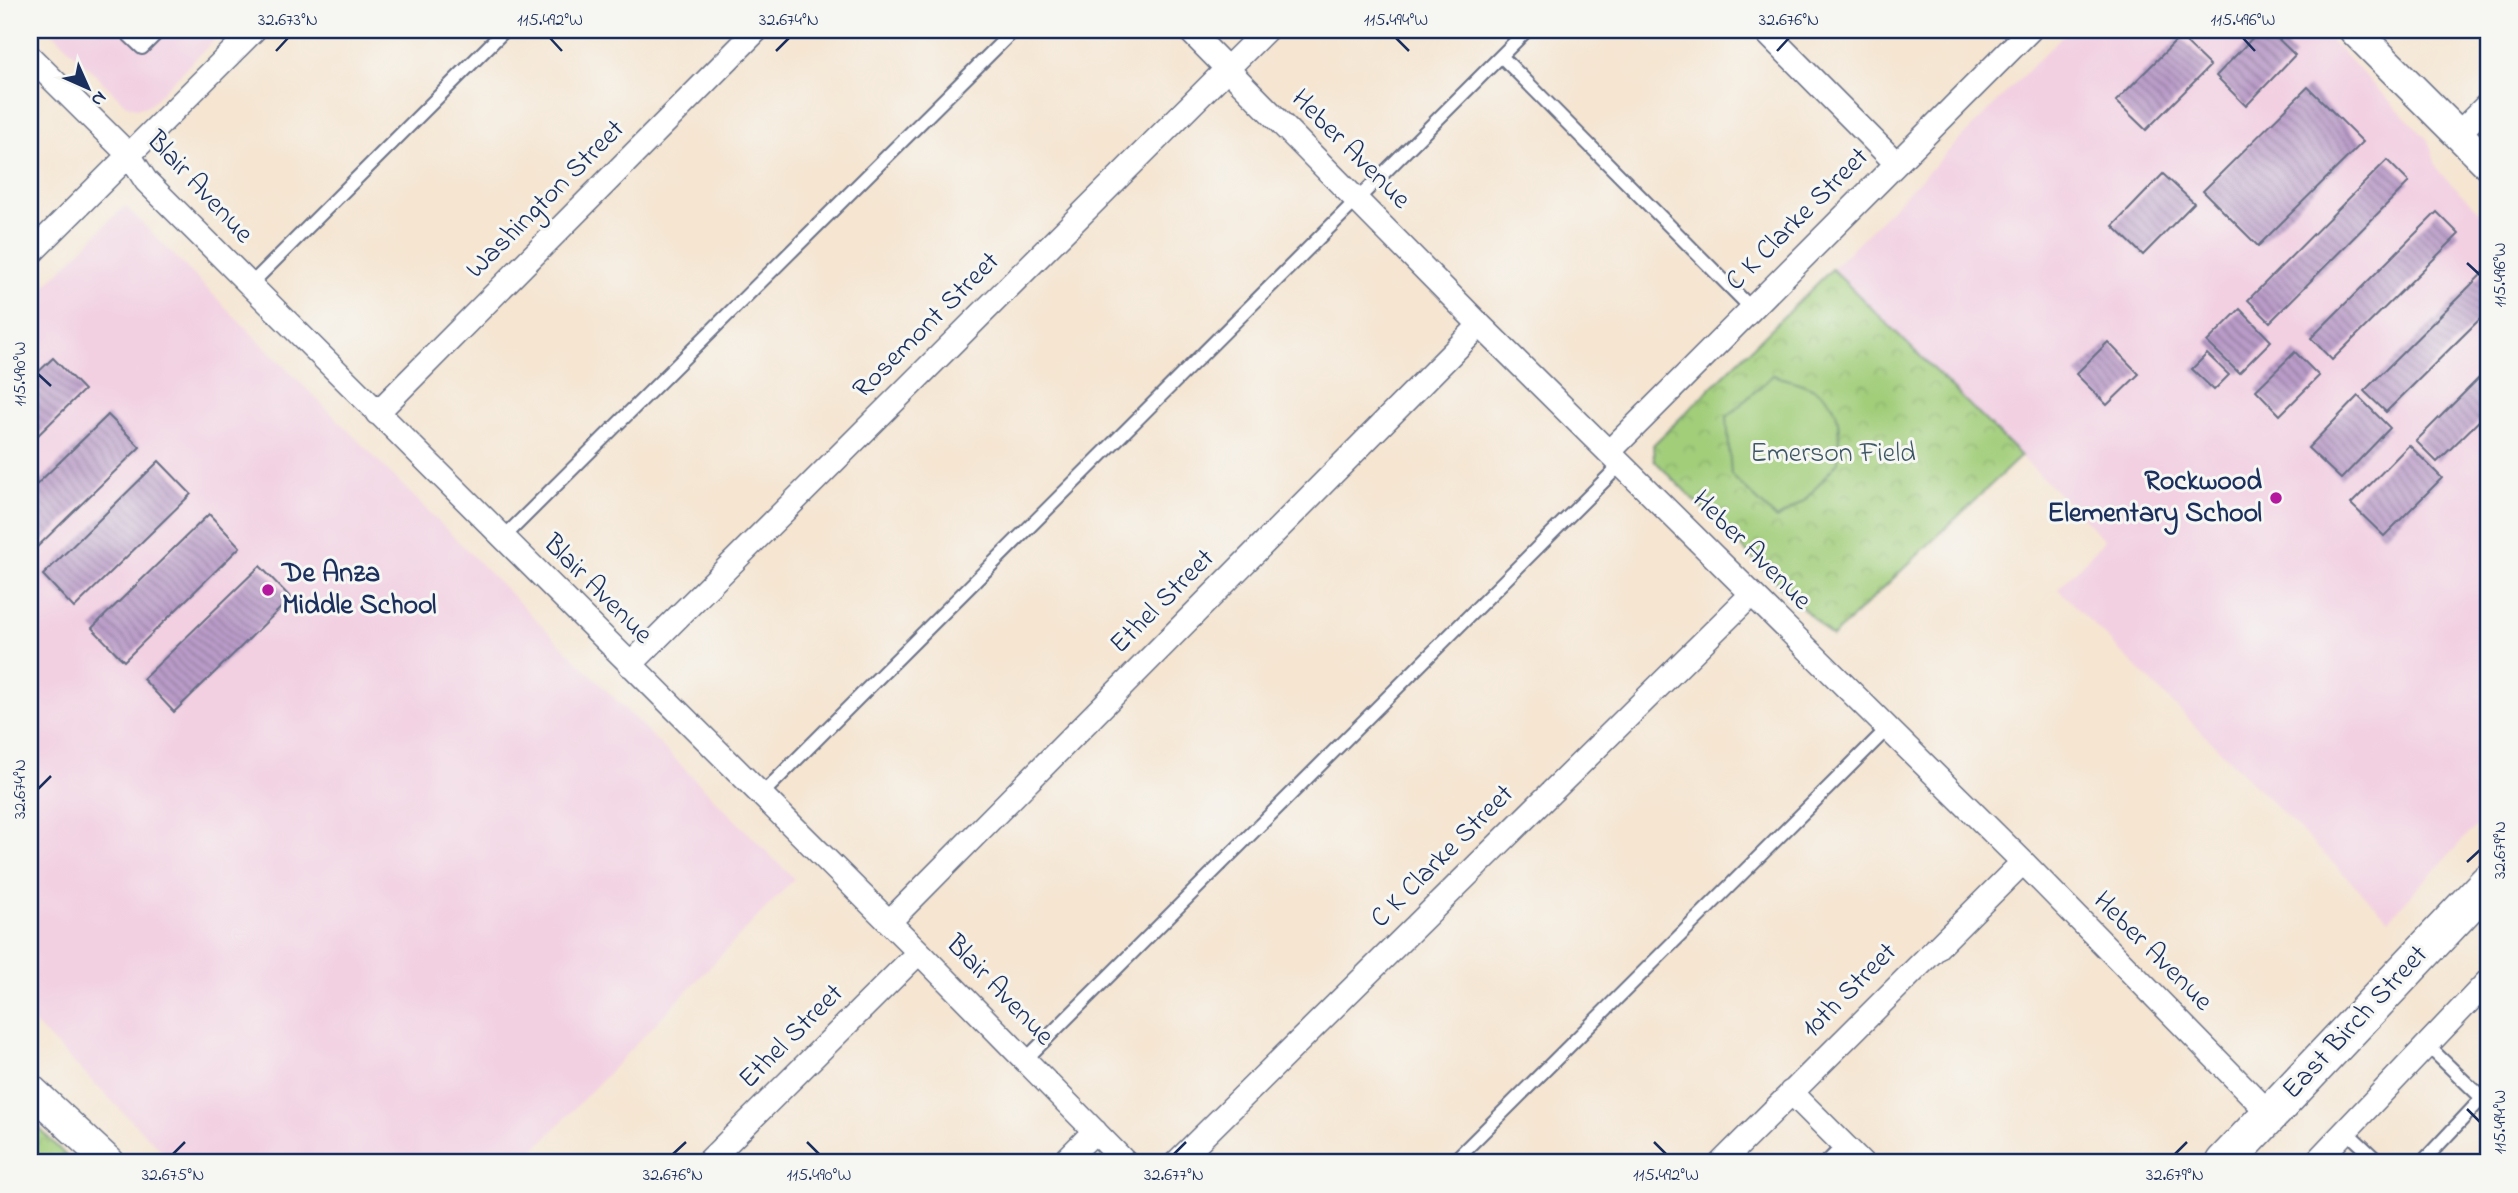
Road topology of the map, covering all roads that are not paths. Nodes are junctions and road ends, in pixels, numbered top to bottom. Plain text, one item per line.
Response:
1 (123, 30) edge
2 (160, 30) edge
3 (254, 30) edge
4 (505, 30) edge
5 (757, 30) edge
6 (1014, 30) edge
7 (1188, 30) edge
8 (1266, 30) edge
9 (1527, 30) edge
10 (1764, 30) edge
11 (2031, 30) edge
12 (2354, 30) edge
13 (1501, 56) junction
14 (30, 57) edge
15 (1227, 68) junction
16 (2488, 104) edge
17 (2458, 134) junction
18 (129, 155) junction
19 (1896, 163) junction
20 (2488, 164) edge
21 (1357, 200) junction
22 (30, 254) edge
23 (250, 285) junction
24 (1752, 309) junction
25 (1480, 325) junction
26 (377, 413) junction
27 (1615, 458) junction
28 (503, 538) junction
29 (1752, 594) junction
30 (630, 665) junction
31 (1888, 728) junction
32 (761, 795) junction
33 (2023, 862) junction
34 (2488, 883) edge
35 (889, 922) junction
36 (919, 952) junction
37 (2488, 981) edge
38 (2427, 1045) junction
39 (1025, 1060) junction
40 (31, 1092) edge
41 (1791, 1092) junction
42 (2486, 1098) edge
43 (2270, 1114) junction
44 (2346, 1130) junction
45 (1095, 1131) junction
46 (1843, 1145) junction
47 (1731, 1160) edge
48 (110, 1163) edge
49 (707, 1163) edge
50 (1063, 1163) edge
51 (1126, 1163) edge
52 (1177, 1163) edge
53 (1452, 1163) edge
54 (1826, 1163) edge
55 (1862, 1163) edge
56 (2224, 1163) edge
57 (2315, 1163) edge
58 (2380, 1163) edge
59 (2426, 1163) edge

1 - 2 lane
3 - 18 street
4 - 23 lane
5 - 26 street, Washington Street
6 - 28 lane
7 - 15 street, Heber Avenue
8 - 15 street, Rosemont Street
9 - 13 lane
10 - 19 street
11 - 19 street, C K Clarke Street
12 - 17 street
13 - 21 lane
13 - 24 lane
14 - 18 street, Blair Avenue
15 - 21 street, Heber Avenue
15 - 30 street, Rosemont Street
16 - 17 street
17 - 20 street
18 - 22 street
18 - 23 street, Blair Avenue
19 - 24 street, C K Clarke Street
21 - 25 street, Heber Avenue
21 - 32 lane
23 - 26 street, Blair Avenue
24 - 27 street, C K Clarke Street
25 - 27 street, Heber Avenue
25 - 35 street, Ethel Street
26 - 28 street, Blair Avenue
27 - 29 street, Heber Avenue
27 - 39 lane
28 - 30 street, Blair Avenue
29 - 31 street, Heber Avenue
29 - 52 street, C K Clarke Street
30 - 32 street, Blair Avenue
31 - 33 street, Heber Avenue
31 - 53 lane
32 - 35 street, Blair Avenue
33 - 41 street, 10th Street
33 - 43 street, Heber Avenue
34 - 43 main road, East Birch Street
35 - 36 street, Blair Avenue
36 - 39 street, Blair Avenue
36 - 49 street, Ethel Street
37 - 38 street
38 - 42 lane
38 - 44 street
39 - 45 street, Blair Avenue
40 - 48 street
41 - 46 street
41 - 47 street, 10th Street
42 - 59 lane
43 - 56 main road, East Birch Street
44 - 57 street
44 - 58 lane
45 - 50 street
45 - 51 street, Blair Avenue
46 - 54 lane
46 - 55 street

